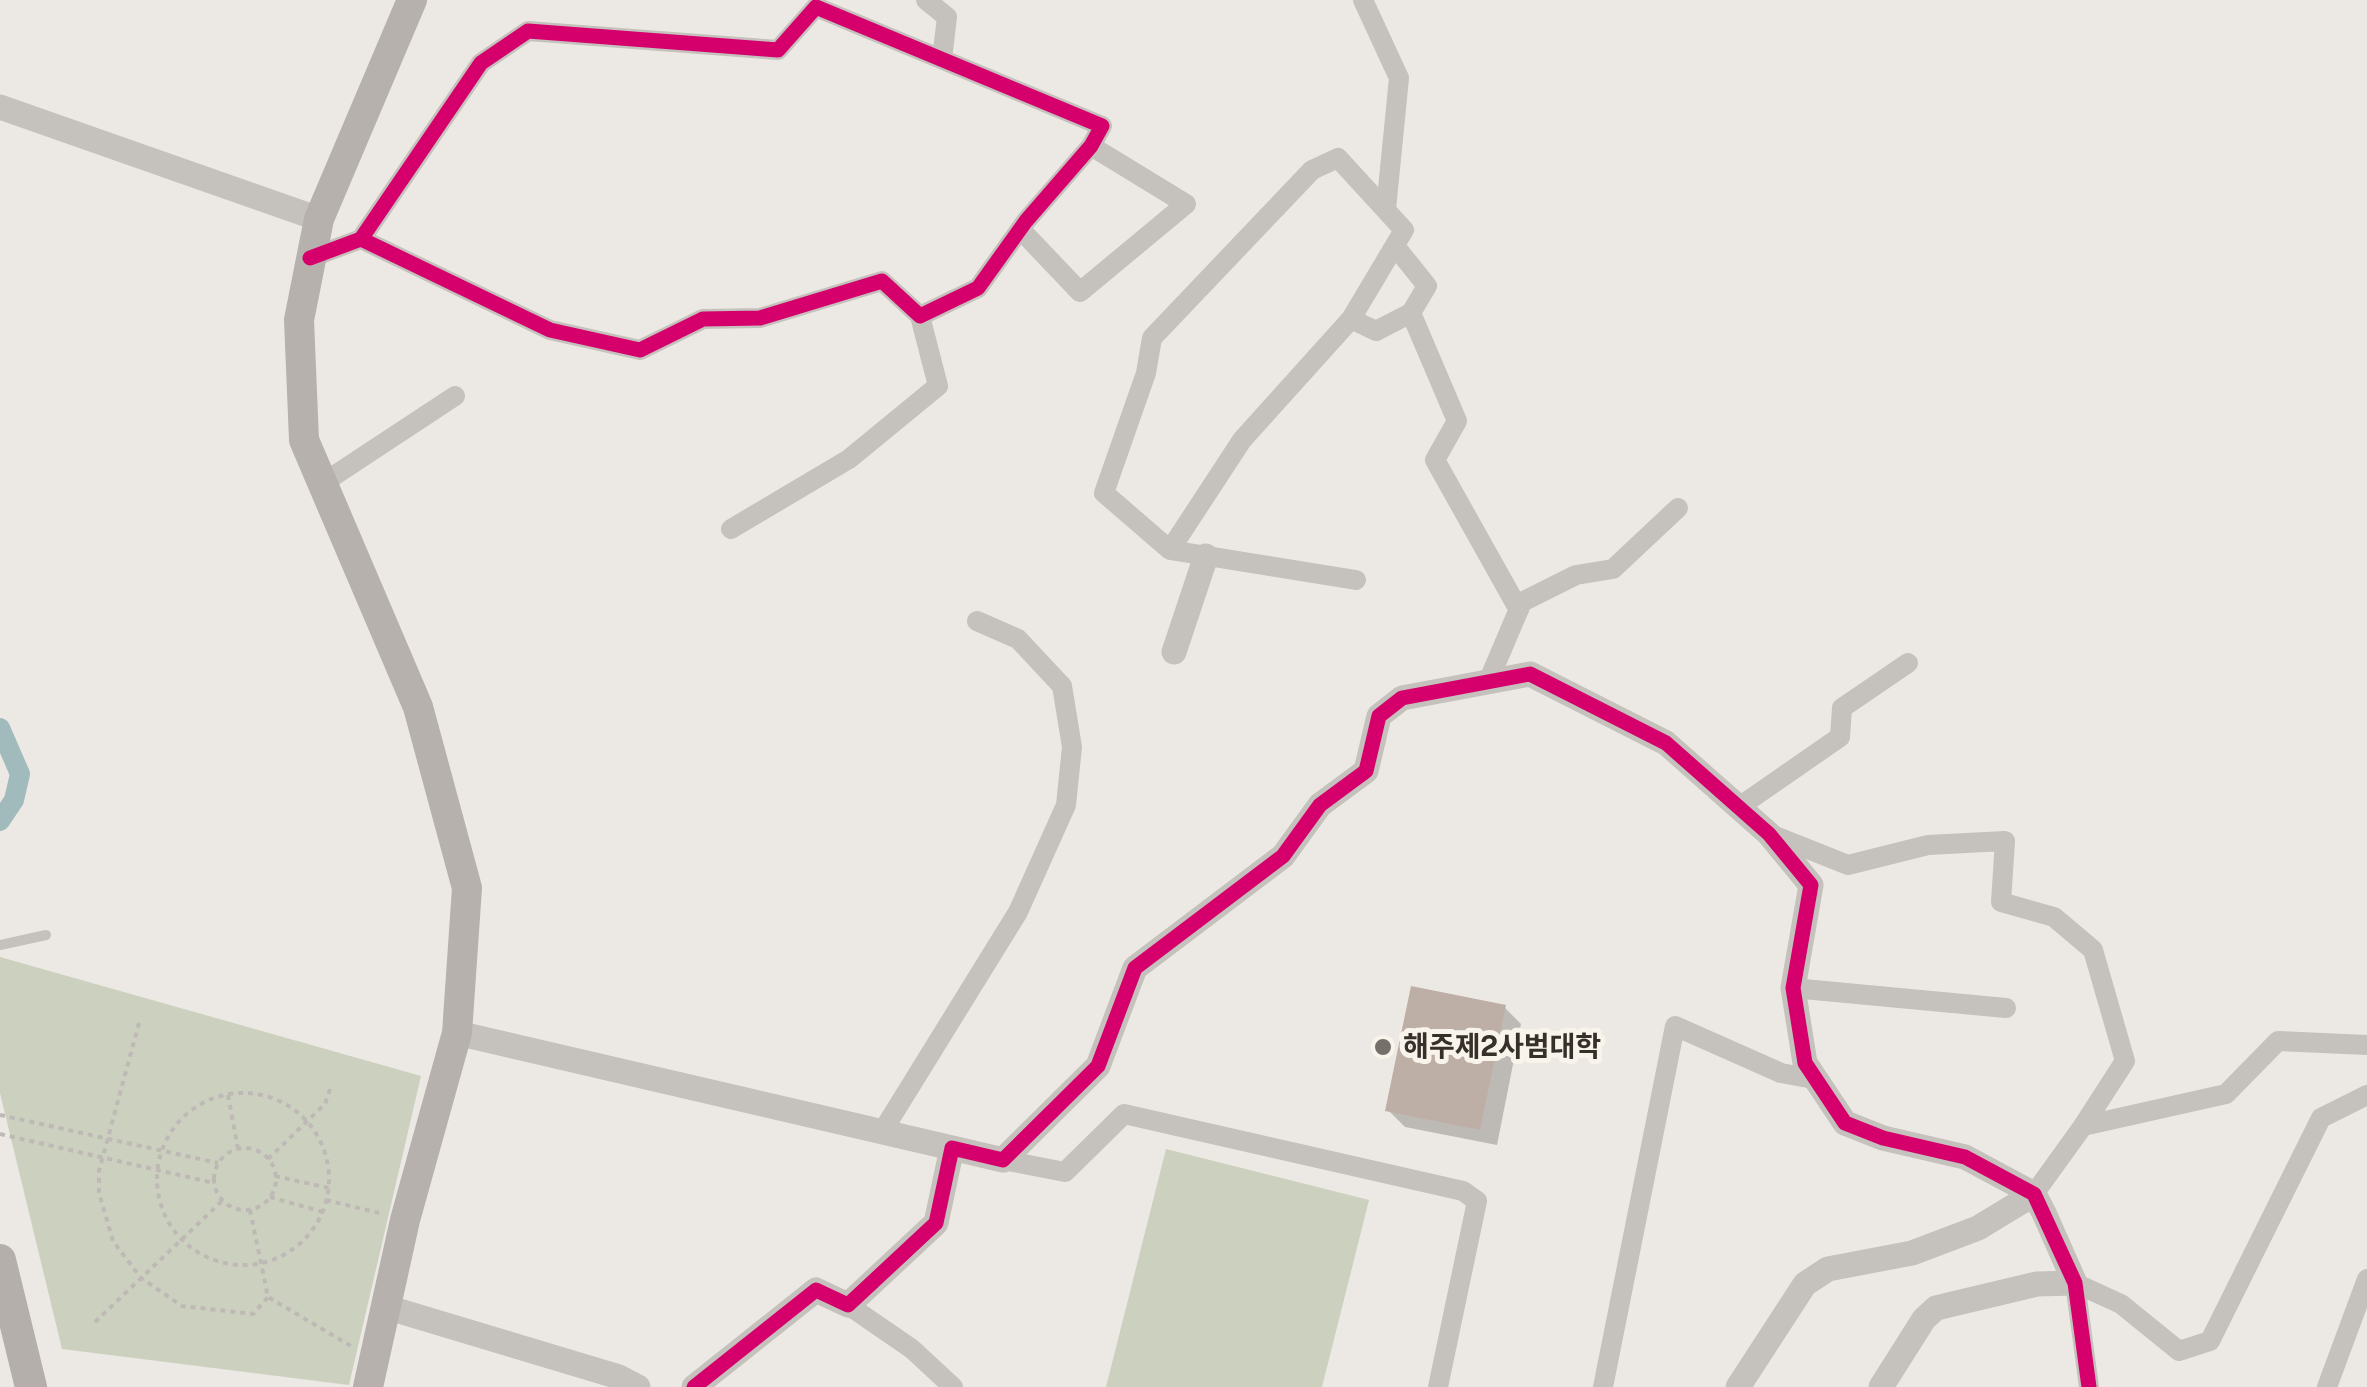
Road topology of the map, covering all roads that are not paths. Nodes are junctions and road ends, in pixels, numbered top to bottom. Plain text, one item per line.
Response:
1 (412, 0) edge
2 (926, 0) edge
3 (1363, 0) edge
4 (942, 60) junction
5 (0, 107) edge
6 (1091, 146) junction
7 (1386, 209) junction
8 (319, 219) junction
9 (1020, 229) junction
10 (360, 238) junction
11 (1396, 246) junction
12 (310, 258) junction
13 (1411, 313) junction
14 (920, 316) junction
15 (1351, 319) junction
16 (455, 396) dead end
17 (323, 483) junction
18 (1678, 508) dead end
19 (731, 529) dead end
20 (1170, 550) junction
21 (1206, 556) junction
22 (1356, 580) dead end
23 (1519, 610) junction
24 (977, 622) dead end
25 (1174, 652) dead end
26 (1908, 662) dead end
27 (1488, 682) junction
28 (1739, 808) junction
29 (1770, 834) junction
30 (46, 935) dead end
31 (0, 945) edge
32 (1793, 988) junction
33 (2006, 1008) dead end
34 (457, 1033) junction
35 (2367, 1045) edge
36 (1819, 1080) junction
37 (2367, 1096) edge
38 (2083, 1126) junction
39 (882, 1132) junction
40 (952, 1148) junction
41 (1004, 1160) junction
42 (2034, 1194) junction
43 (0, 1260) edge
44 (2367, 1280) edge
45 (2075, 1283) junction
46 (848, 1305) junction
47 (386, 1307) junction
48 (371, 1373) edge
49 (32, 1387) edge
50 (638, 1387) edge
51 (694, 1387) edge
52 (953, 1387) edge
53 (1438, 1387) edge
54 (1603, 1387) edge
55 (1738, 1387) edge
56 (1882, 1387) edge
57 (2088, 1387) edge
58 (2327, 1387) edge

1 - 8 main road
2 - 4 street
3 - 7 street
4 - 6 street
4 - 10 street
5 - 8 street
6 - 9 street
6 - 9 street
7 - 11 street
7 - 20 street
8 - 12 main road
9 - 14 street
10 - 12 street
10 - 14 street
11 - 13 street
11 - 15 street
12 - 17 main road
13 - 15 street
13 - 23 street
14 - 19 street
15 - 20 street
16 - 17 street
17 - 34 main road
18 - 23 street
20 - 21 street
21 - 22 street
21 - 25 street
23 - 27 street
24 - 39 street
26 - 28 street
27 - 28 street
27 - 41 street
28 - 29 street
29 - 32 street
29 - 38 street
30 - 31 lane
32 - 33 street
32 - 36 street
34 - 39 street
34 - 47 main road
35 - 38 street
36 - 42 street
36 - 54 street
37 - 45 street
38 - 42 street
39 - 40 street
40 - 41 street
40 - 46 street
41 - 53 street
42 - 45 street
42 - 55 street
43 - 49 main road
44 - 58 street
45 - 56 street
45 - 57 street
46 - 51 street
46 - 52 street
47 - 48 main road
47 - 50 street

